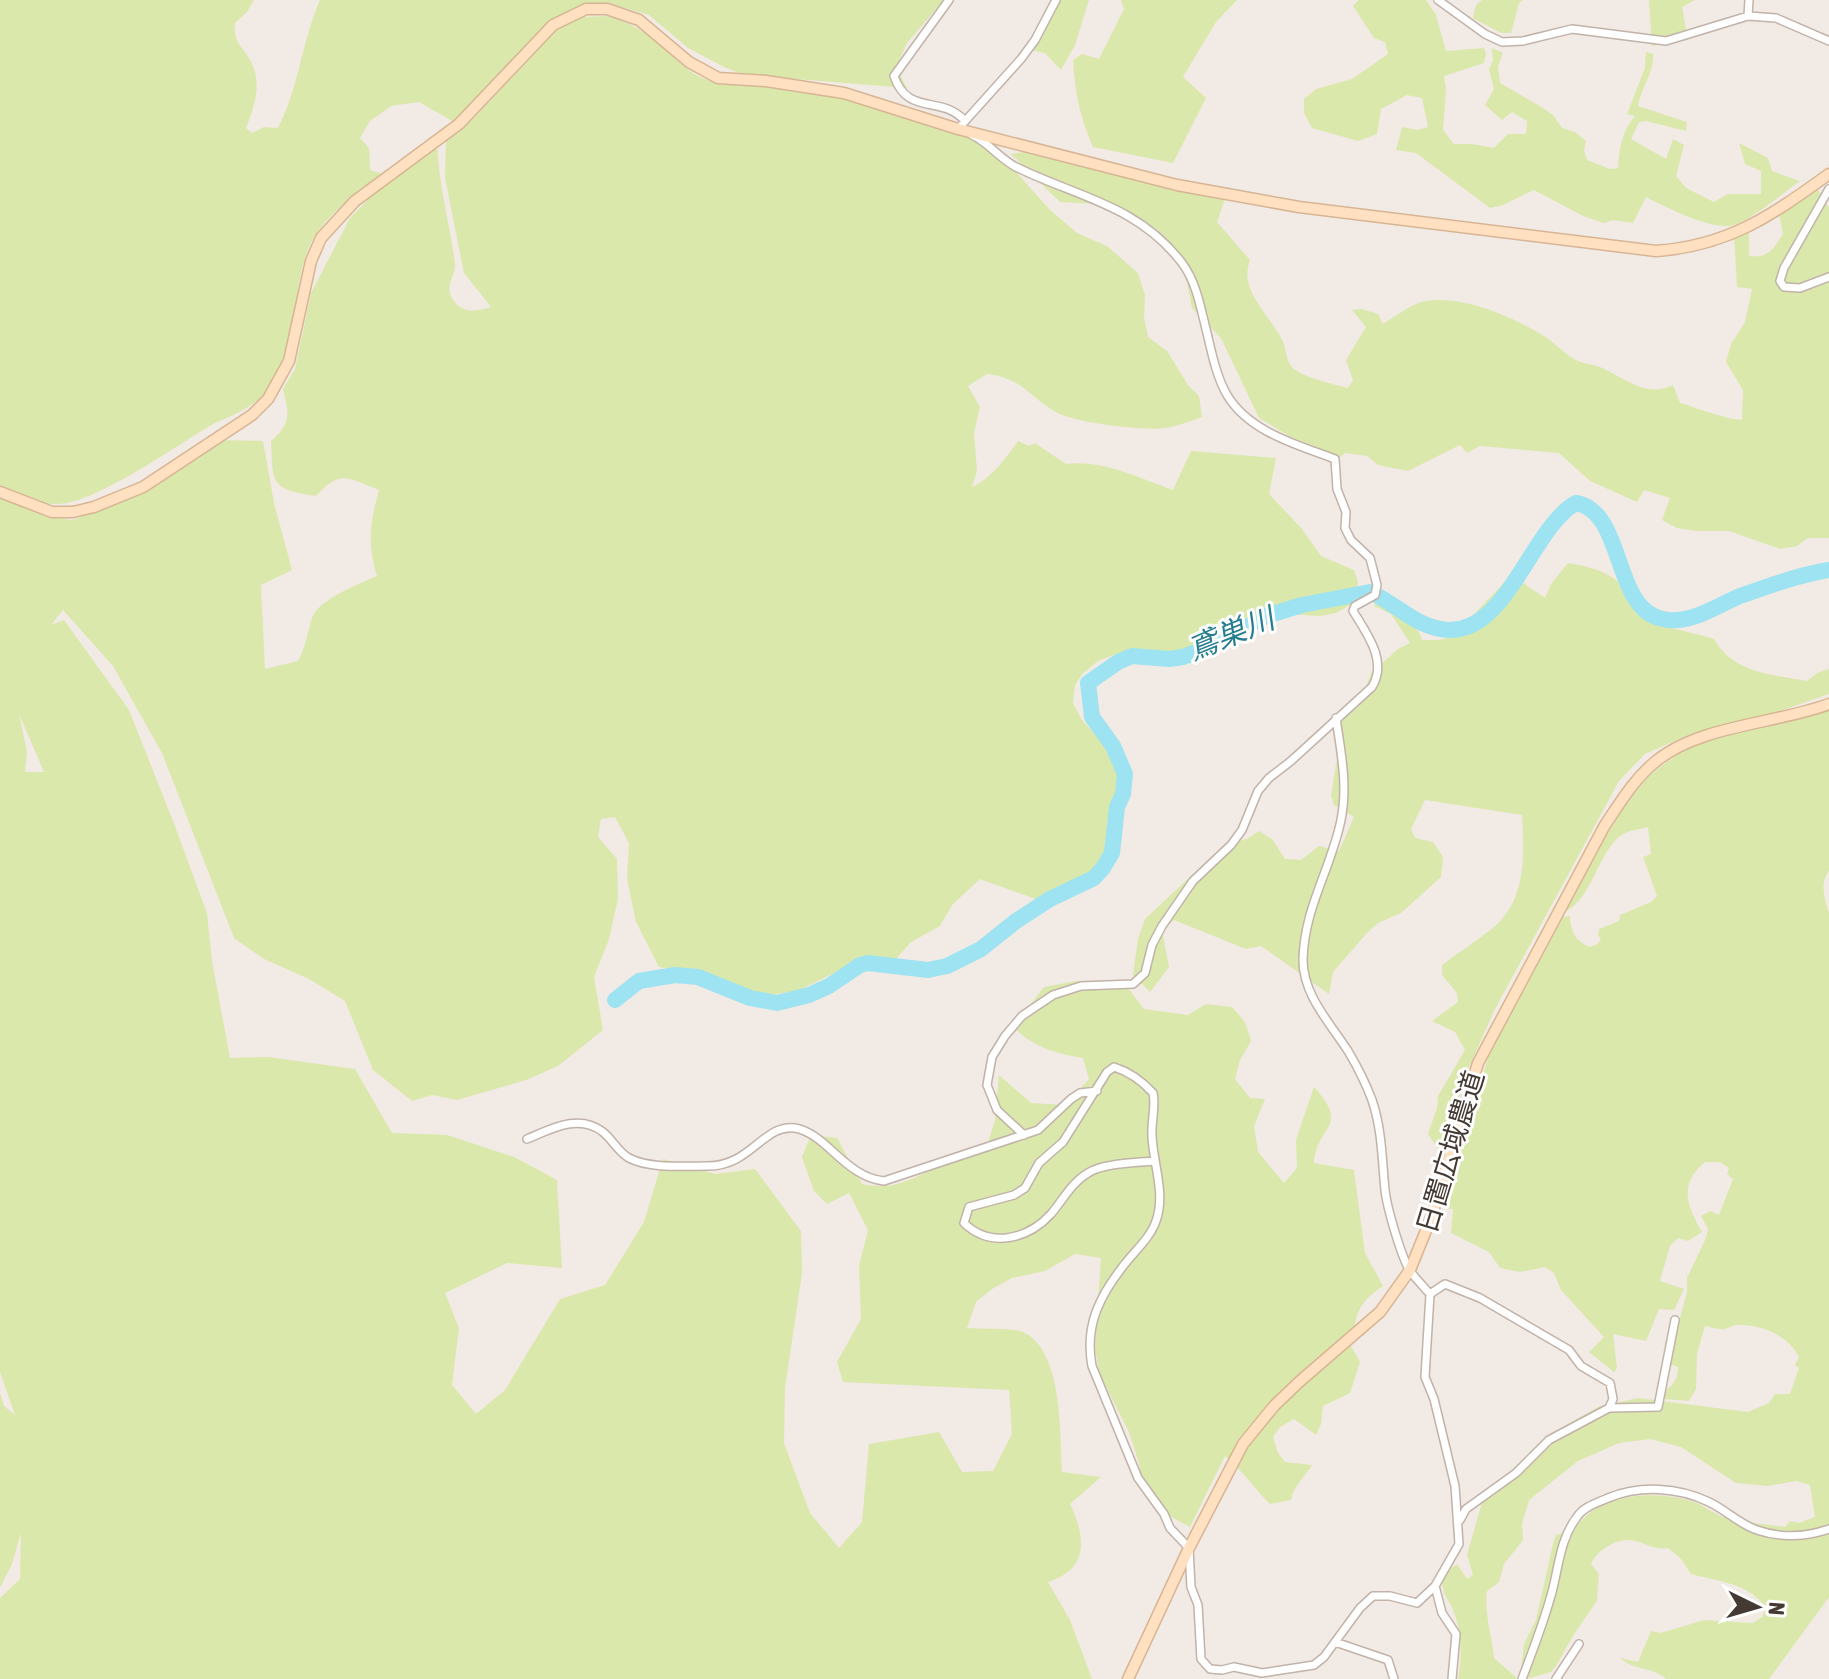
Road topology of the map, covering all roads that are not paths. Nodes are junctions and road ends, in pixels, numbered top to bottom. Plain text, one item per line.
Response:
1 (949, 0) edge
2 (1056, 0) edge
3 (1438, 0) edge
4 (1749, 0) edge
5 (1748, 16) junction
6 (1829, 41) edge
7 (962, 125) junction
8 (1829, 174) edge
9 (1829, 189) edge
10 (1829, 277) edge
11 (0, 492) edge
12 (1829, 704) edge
13 (1336, 718) junction
14 (1097, 1091) junction
15 (1024, 1135) junction
16 (527, 1139) dead end
17 (1154, 1161) junction
18 (1410, 1270) junction
19 (1430, 1294) junction
20 (1675, 1320) dead end
21 (1609, 1408) junction
22 (1459, 1522) junction
23 (1829, 1529) edge
24 (1189, 1548) junction
25 (1435, 1586) junction
26 (1335, 1642) junction
27 (1579, 1644) dead end
28 (1261, 1676) edge
29 (1128, 1679) edge
30 (1394, 1679) edge
31 (1452, 1679) edge
32 (1522, 1679) edge
33 (1556, 1679) edge

1 - 7 street
2 - 7 street
3 - 5 street
4 - 5 street
5 - 6 street
7 - 8 street
7 - 11 street
7 - 13 street
9 - 10 street
12 - 18 street, 日置広域農道
13 - 15 street
13 - 18 street
14 - 15 street
14 - 17 street
14 - 17 street
15 - 16 street
17 - 24 street
18 - 19 street
18 - 24 street, 日置広域農道
19 - 21 street
19 - 22 street
20 - 21 street
21 - 22 street
22 - 25 street
23 - 32 street
24 - 28 street
24 - 29 street, 日置広域農道
25 - 26 street
25 - 31 street
26 - 28 street
26 - 30 street
27 - 33 street

